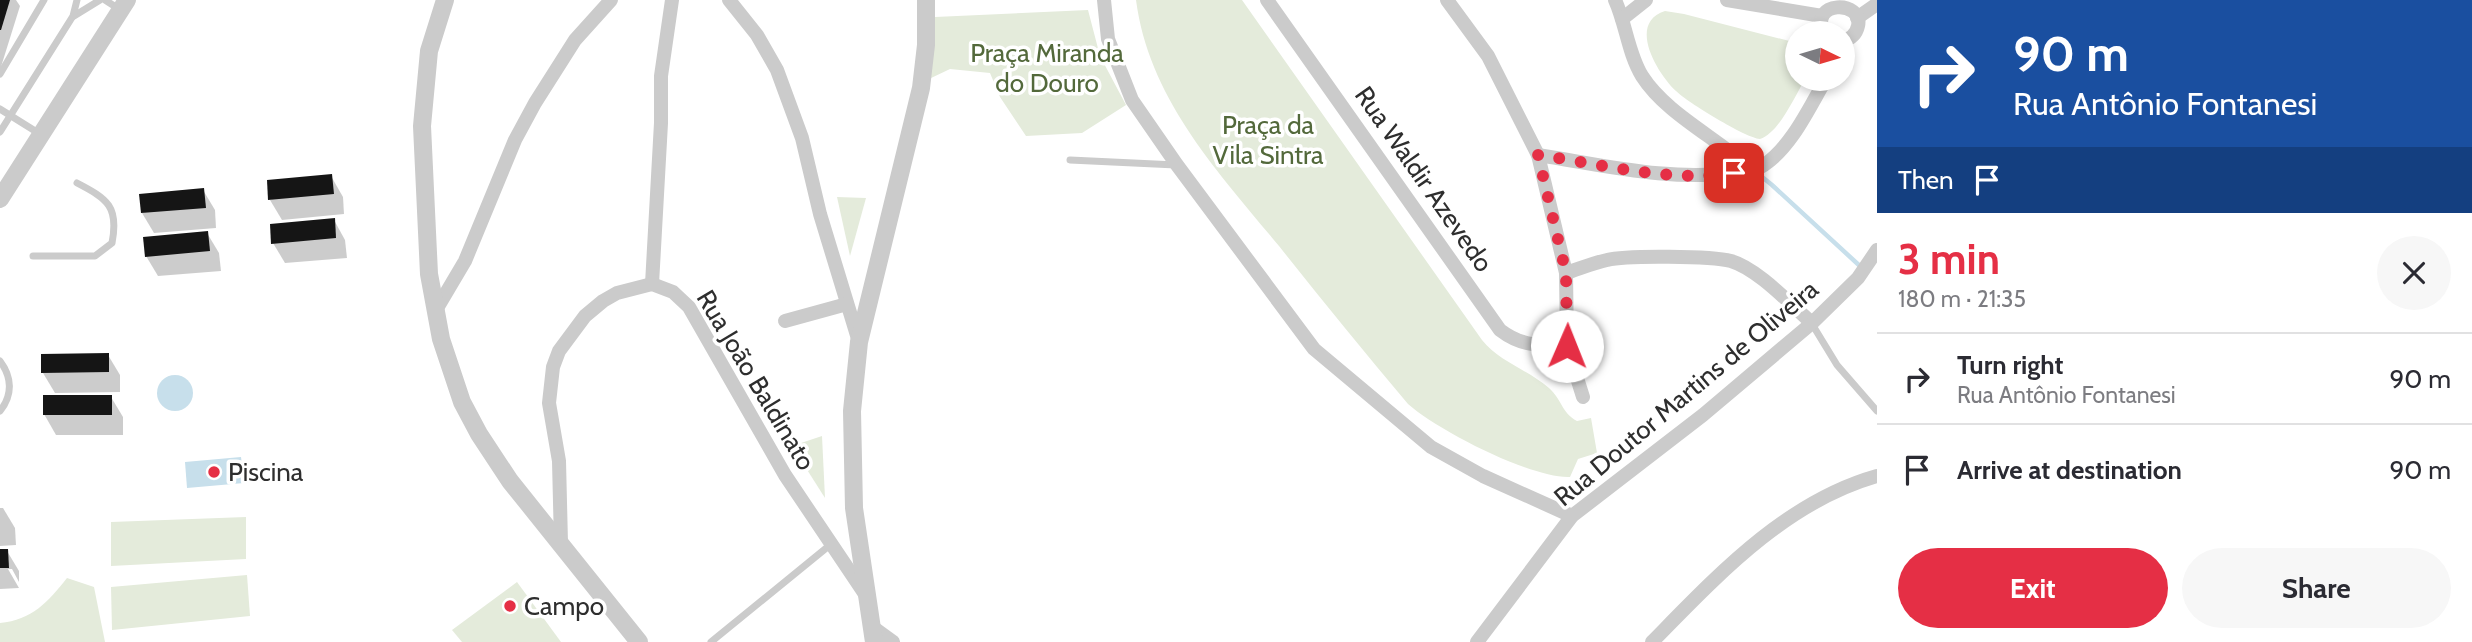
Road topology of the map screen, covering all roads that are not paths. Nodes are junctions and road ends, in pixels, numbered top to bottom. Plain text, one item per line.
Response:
1 (44, 0) edge
2 (77, 0) edge
3 (102, 0) edge
4 (445, 0) edge
5 (611, 0) edge
6 (672, 0) edge
7 (729, 0) edge
8 (926, 0) edge
9 (1104, 0) edge
10 (1267, 0) edge
11 (1447, 0) edge
12 (1615, 0) edge
13 (1646, 0) edge
14 (1727, 0) edge
15 (1840, 2) edge
16 (1770, 3) edge
17 (1877, 4) edge
18 (124, 5) edge
19 (73, 16) junction
20 (1822, 16) junction
21 (1857, 18) junction
22 (1622, 19) junction
23 (1821, 21) edge
24 (1855, 30) edge
25 (0, 74) edge
26 (1819, 91) edge
27 (0, 109) edge
28 (11, 116) junction
29 (0, 132) edge
30 (41, 135) junction
31 (1538, 155) junction
32 (1070, 160) dead end
33 (1177, 165) junction
34 (1752, 170) junction
35 (77, 183) dead end
36 (0, 199) edge
37 (1877, 250) edge
38 (33, 256) dead end
39 (1566, 273) junction
40 (652, 284) junction
41 (847, 304) junction
42 (436, 310) junction
43 (785, 321) dead end
44 (1812, 323) junction
45 (859, 342) junction
46 (1567, 346) junction
47 (0, 361) edge
48 (1583, 397) dead end
49 (0, 411) edge
50 (1877, 411) edge
51 (1877, 475) edge
52 (1572, 516) junction
53 (561, 543) junction
54 (830, 545) junction
55 (868, 598) junction
56 (873, 634) edge
57 (639, 642) edge
58 (711, 642) edge
59 (893, 642) edge
60 (1477, 642) edge
61 (1652, 642) edge

1 - 25 lane
2 - 19 lane
3 - 18 lane
3 - 19 lane
4 - 42 street
5 - 42 street
6 - 40 street
7 - 41 street
8 - 45 street
9 - 33 street
10 - 46 street, Rua Waldir Azevedo
11 - 31 street
12 - 22 street
13 - 22 street
14 - 16 street
15 - 20 street
15 - 21 street
16 - 20 street
17 - 21 street
18 - 30 street
19 - 28 lane
20 - 23 street
21 - 24 street
22 - 34 street
26 - 34 street
27 - 28 lane
28 - 29 lane
28 - 30 lane
30 - 36 street
31 - 34 street
31 - 39 street
32 - 33 lane
33 - 52 street
35 - 38 lane
37 - 44 street, Rua Doutor Martins de Oliveira
39 - 44 street
39 - 46 street
40 - 53 street
40 - 54 street, Rua João Baldinato
41 - 43 street
41 - 45 street
42 - 53 street
44 - 50 lane
44 - 52 street, Rua Doutor Martins de Oliveira
45 - 55 street
46 - 48 street
47 - 49 lane
51 - 61 street
52 - 60 street, Rua Doutor Martins de Oliveira
53 - 57 street
54 - 55 street, Rua João Baldinato
54 - 58 lane
55 - 56 street
56 - 59 street

